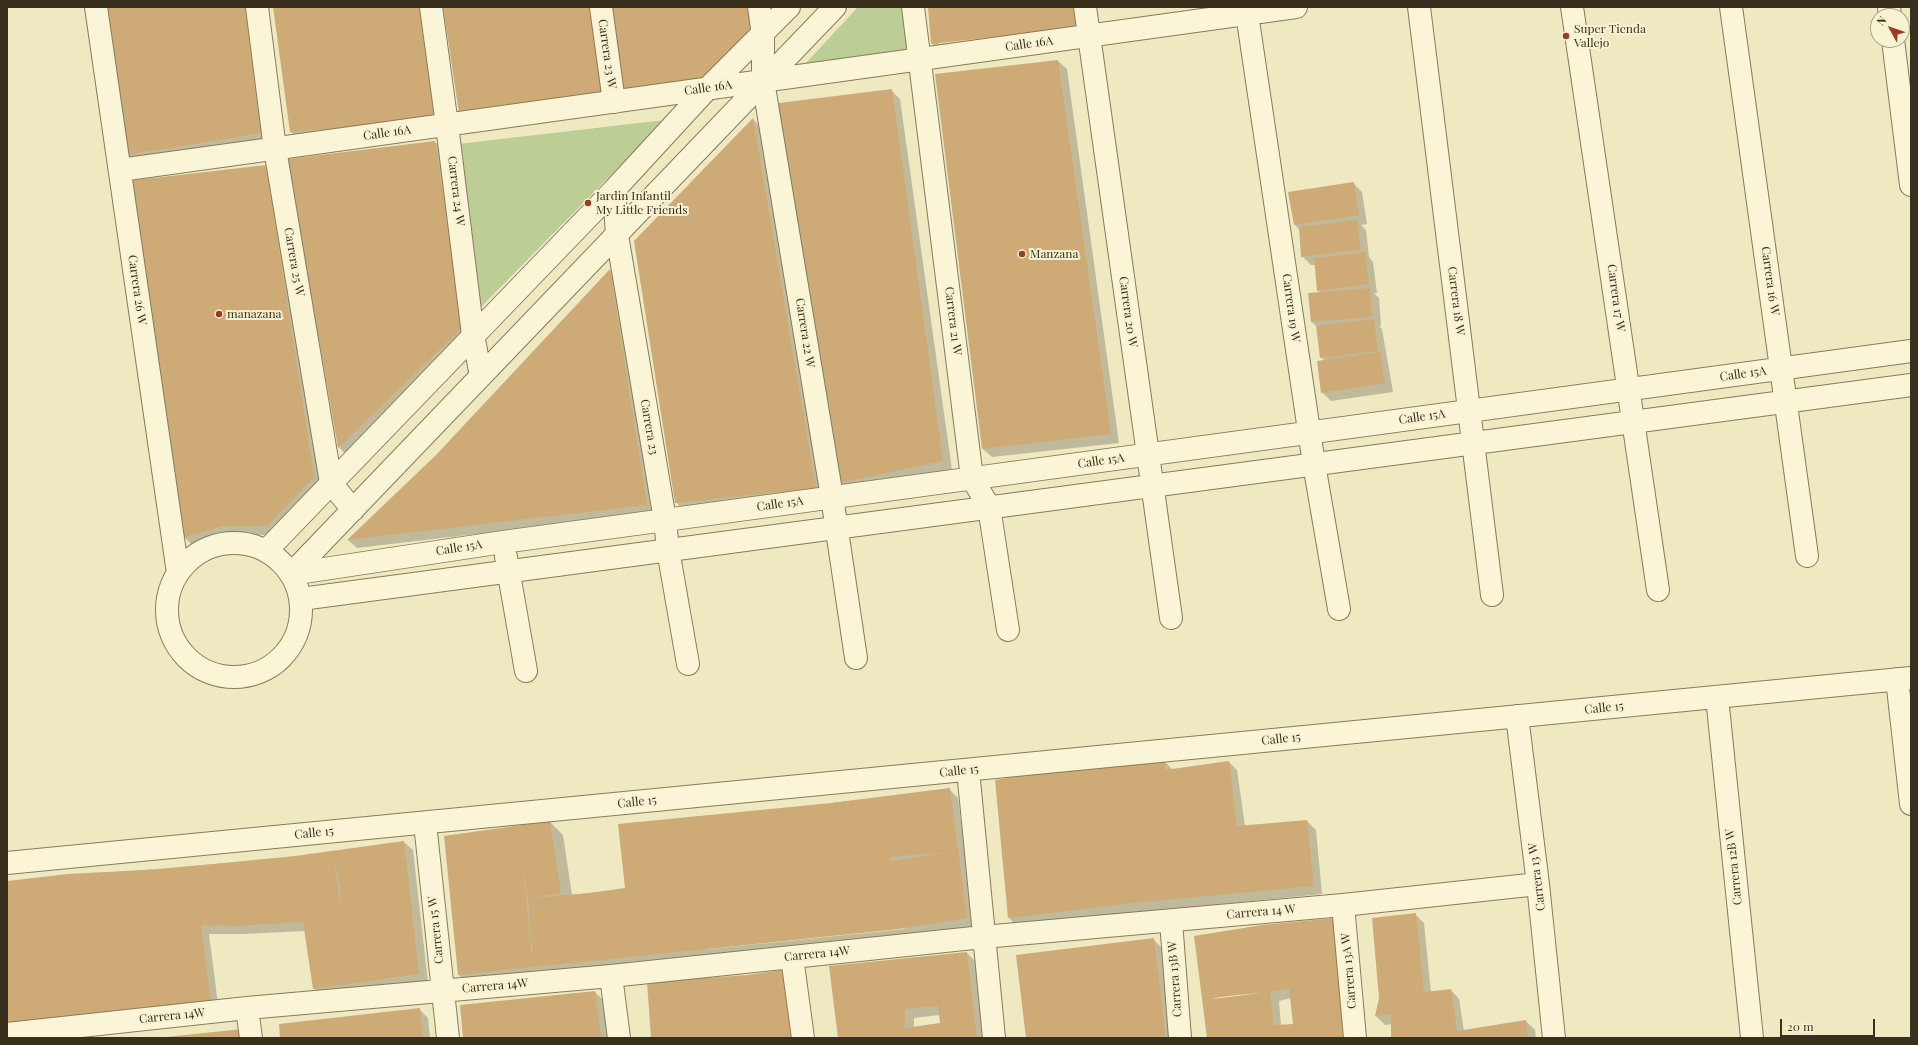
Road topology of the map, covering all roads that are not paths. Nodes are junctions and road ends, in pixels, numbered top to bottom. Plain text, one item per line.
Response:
1 (96, 7) edge
2 (257, 7) edge
3 (430, 7) edge
4 (601, 7) edge
5 (759, 7) edge
6 (789, 7) edge
7 (835, 7) edge
8 (913, 7) edge
9 (1085, 7) edge
10 (1296, 7) edge
11 (1419, 7) edge
12 (1572, 7) edge
13 (1731, 7) edge
14 (1247, 10) edge
15 (763, 35) junction
16 (1089, 36) junction
17 (1894, 48) edge
18 (920, 60) junction
19 (763, 81) junction
20 (707, 89) junction
21 (614, 102) junction
22 (447, 125) junction
23 (275, 149) junction
24 (120, 170) junction
25 (1911, 186) edge
26 (614, 190) junction
27 (617, 235) junction
28 (473, 335) junction
29 (1911, 351) edge
30 (1782, 369) junction
31 (481, 376) junction
32 (1911, 385) edge
33 (1629, 389) junction
34 (1786, 402) junction
35 (1470, 411) junction
36 (1634, 422) junction
37 (1310, 432) junction
38 (1473, 443) junction
39 (1148, 455) junction
40 (1314, 464) junction
41 (972, 478) junction
42 (331, 483) junction
43 (1152, 486) junction
44 (832, 497) junction
45 (989, 507) junction
46 (353, 510) junction
47 (665, 520) junction
48 (836, 527) junction
49 (503, 542) junction
50 (668, 550) junction
51 (266, 551) junction
52 (1808, 556) dead end
53 (508, 571) junction
54 (178, 573) junction
55 (292, 574) junction
56 (1658, 590) dead end
57 (1492, 595) dead end
58 (301, 599) junction
59 (1339, 609) dead end
60 (1170, 618) dead end
61 (1008, 630) dead end
62 (856, 658) dead end
63 (688, 664) dead end
64 (526, 671) dead end
65 (1904, 678) edge
66 (1717, 697) junction
67 (1517, 716) junction
68 (968, 770) junction
69 (1911, 804) edge
70 (425, 822) junction
71 (7, 864) edge
72 (1538, 884) junction
73 (1343, 905) junction
74 (1171, 920) junction
75 (983, 937) junction
76 (792, 957) junction
77 (611, 976) junction
78 (443, 991) junction
79 (247, 1008) junction
80 (64, 1033) edge
81 (7, 1034) edge
82 (251, 1038) edge
83 (448, 1038) edge
84 (619, 1038) edge
85 (803, 1038) edge
86 (994, 1038) edge
87 (1180, 1038) edge
88 (1354, 1038) edge
89 (1554, 1038) edge
90 (1752, 1038) edge

1 - 24 street, Carrera 26 W
2 - 23 street, Carrera 25 W
3 - 22 street, Carrera 24 W
4 - 21 street, Carrera 23 W
5 - 15 street, Carrera 22 W
6 - 15 street
7 - 19 street
8 - 18 street, Carrera 21 W
9 - 16 street, Carrera 20 W
10 - 14 street, Calle 16A
11 - 35 street, Carrera 18 W
12 - 33 street, Carrera 17 W
13 - 30 street, Carrera 16 W
14 - 16 street, Calle 16A
14 - 37 street, Carrera 19 W
15 - 19 street, Carrera 22 W
15 - 20 street
16 - 18 street, Calle 16A
16 - 39 street, Carrera 20 W
17 - 25 street
18 - 19 street, Calle 16A
18 - 41 street, Carrera 21 W
19 - 20 street, Calle 16A
19 - 27 street
19 - 44 street, Carrera 22 W
20 - 21 street, Calle 16A
20 - 26 street
21 - 22 street, Calle 16A
22 - 23 street, Calle 16A
22 - 28 street, Carrera 24 W
23 - 24 street, Calle 16A
23 - 42 street, Carrera 25 W
24 - 54 street, Carrera 26 W
26 - 27 street, Carrera 23
26 - 28 street
27 - 31 street
27 - 47 street, Carrera 23
28 - 31 street, Carrera 24 W
28 - 42 street
29 - 30 street, Calle 15A
30 - 33 street, Calle 15A
30 - 34 street, Carrera 16 W
31 - 46 street
32 - 34 street
33 - 35 street, Calle 15A
33 - 36 street, Carrera 17 W
34 - 36 street
34 - 52 street, Carrera 16 W
35 - 37 street, Calle 15A
35 - 38 street, Carrera 18 W
36 - 38 street
36 - 56 street, Carrera 17 W
37 - 39 street, Calle 15A
37 - 40 street, Carrera 19 W
38 - 40 street
38 - 57 street, Carrera 18 W
39 - 41 street, Calle 15A
39 - 43 street, Carrera 20 W
40 - 43 street
40 - 59 street, Carrera 19 W
41 - 44 street, Calle 15A
41 - 45 street, Carrera 21 W
42 - 46 street, Carrera 25 W
42 - 51 street
43 - 45 street
43 - 60 street, Carrera 20 W
44 - 47 street, Calle 15A
44 - 48 street, Carrera 22 W
45 - 48 street
45 - 61 street, Carrera 21 W
46 - 55 street
47 - 49 street, Calle 15A
47 - 50 street, Carrera 23
48 - 50 street
48 - 62 street, Carrera 22 W
49 - 53 street
49 - 55 street, Calle 15A
50 - 53 street
50 - 63 street, Carrera 23
51 - 54 street
51 - 55 street
53 - 58 street
53 - 64 street
54 - 58 street
55 - 58 street
65 - 66 street, Calle 15
65 - 69 street
66 - 67 street, Calle 15
66 - 90 street, Carrera 12B W
67 - 68 street, Calle 15
67 - 72 street, Carrera 13 W
68 - 70 street, Calle 15
68 - 75 street
70 - 71 street, Calle 15
70 - 78 street, Carrera 15 W
72 - 73 street, Carrera 14 W
72 - 89 street, Carrera 13 W
73 - 74 street, Carrera 14 W
73 - 88 street, Carrera 13A W
74 - 75 street, Carrera 14 W
74 - 87 street, Carrera 13B W
75 - 76 street, Carrera 14W
75 - 86 street
76 - 77 street, Carrera 14W
76 - 85 street
77 - 78 street, Carrera 14W
77 - 84 street
78 - 79 street, Carrera 14W
78 - 83 street, Carrera 15 W
79 - 80 street, Carrera 14W
79 - 82 street
80 - 81 street, Carrera 14W

